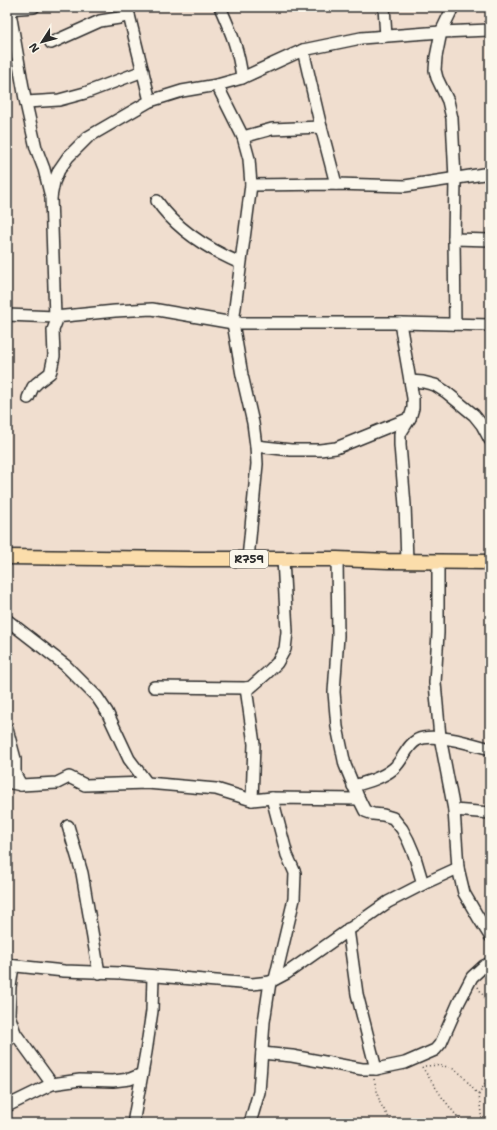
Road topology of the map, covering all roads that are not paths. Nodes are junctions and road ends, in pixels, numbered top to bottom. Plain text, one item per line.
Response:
1 (34, 7) edge
2 (220, 7) edge
3 (384, 7) edge
4 (453, 7) edge
5 (8, 9) edge
6 (128, 11) edge
7 (490, 30) edge
8 (442, 32) junction
9 (386, 36) junction
10 (50, 43) dead end
11 (303, 50) junction
12 (143, 71) junction
13 (242, 78) junction
14 (217, 85) junction
15 (150, 101) junction
16 (26, 102) junction
17 (321, 127) junction
18 (243, 137) junction
19 (490, 173) edge
20 (455, 179) junction
21 (336, 184) junction
22 (251, 185) junction
23 (51, 197) junction
24 (157, 201) dead end
25 (454, 239) junction
26 (490, 240) edge
27 (240, 263) junction
28 (7, 315) edge
29 (57, 317) junction
30 (233, 323) junction
31 (400, 323) junction
32 (455, 324) junction
33 (490, 325) edge
34 (410, 381) junction
35 (28, 398) dead end
36 (410, 418) junction
37 (490, 440) edge
38 (256, 446) junction
39 (7, 557) edge
40 (248, 559) junction
41 (284, 559) junction
42 (337, 559) junction
43 (406, 561) junction
44 (438, 561) junction
45 (490, 562) edge
46 (7, 620) edge
47 (154, 687) dead end
48 (246, 688) junction
49 (7, 729) edge
50 (440, 737) junction
51 (490, 749) edge
52 (7, 782) edge
53 (147, 783) junction
54 (22, 785) junction
55 (354, 786) junction
56 (272, 798) junction
57 (359, 799) junction
58 (252, 800) junction
59 (454, 810) junction
60 (490, 813) edge
61 (68, 826) dead end
62 (458, 868) junction
63 (423, 884) junction
64 (348, 929) junction
65 (490, 936) edge
66 (490, 963) edge
67 (10, 966) edge
68 (99, 973) junction
69 (153, 976) junction
70 (273, 980) junction
71 (15, 1033) junction
72 (7, 1041) edge
73 (262, 1053) junction
74 (374, 1070) junction
75 (142, 1074) junction
76 (52, 1084) junction
77 (7, 1106) edge
78 (134, 1123) edge
79 (250, 1123) edge

1 - 5 street
2 - 13 street
3 - 9 street
4 - 8 street
5 - 16 street
6 - 10 street
6 - 12 street
7 - 8 street
8 - 9 street
8 - 20 street
9 - 11 street
11 - 13 street
11 - 17 street
12 - 15 street
12 - 16 street
13 - 14 street
14 - 15 street
14 - 18 street
15 - 23 street
16 - 23 street
17 - 18 street
17 - 21 street
18 - 22 street
19 - 20 street
20 - 21 street
20 - 25 street
21 - 22 street
22 - 27 street
23 - 29 street
24 - 27 street
25 - 26 street
25 - 32 street
27 - 30 street
28 - 29 street
29 - 30 street
29 - 35 street
30 - 31 street
30 - 38 street
31 - 32 street
31 - 34 street
32 - 33 street
34 - 36 street
34 - 37 street
36 - 38 street
36 - 43 street
38 - 40 street
39 - 40 main road, R759
40 - 41 main road, R759
41 - 42 main road, R759
41 - 48 street
42 - 43 main road, R759
42 - 55 street
43 - 44 main road, R759
44 - 45 main road, R759
44 - 50 street
46 - 53 street
47 - 48 street
48 - 58 street
49 - 54 street
50 - 51 street
50 - 55 street
50 - 59 street
52 - 54 street
53 - 54 street
53 - 58 street
55 - 57 street
56 - 57 street
56 - 58 street
56 - 70 street
57 - 63 street
59 - 60 street
59 - 62 street
61 - 68 street
62 - 63 street
62 - 65 street
63 - 64 street
64 - 70 street
64 - 74 street
66 - 74 street
67 - 68 street
67 - 71 street
68 - 69 street
69 - 70 street
69 - 75 street
70 - 73 street
71 - 72 street
71 - 76 street
73 - 74 street
73 - 79 street
75 - 76 street
75 - 78 street
76 - 77 street

